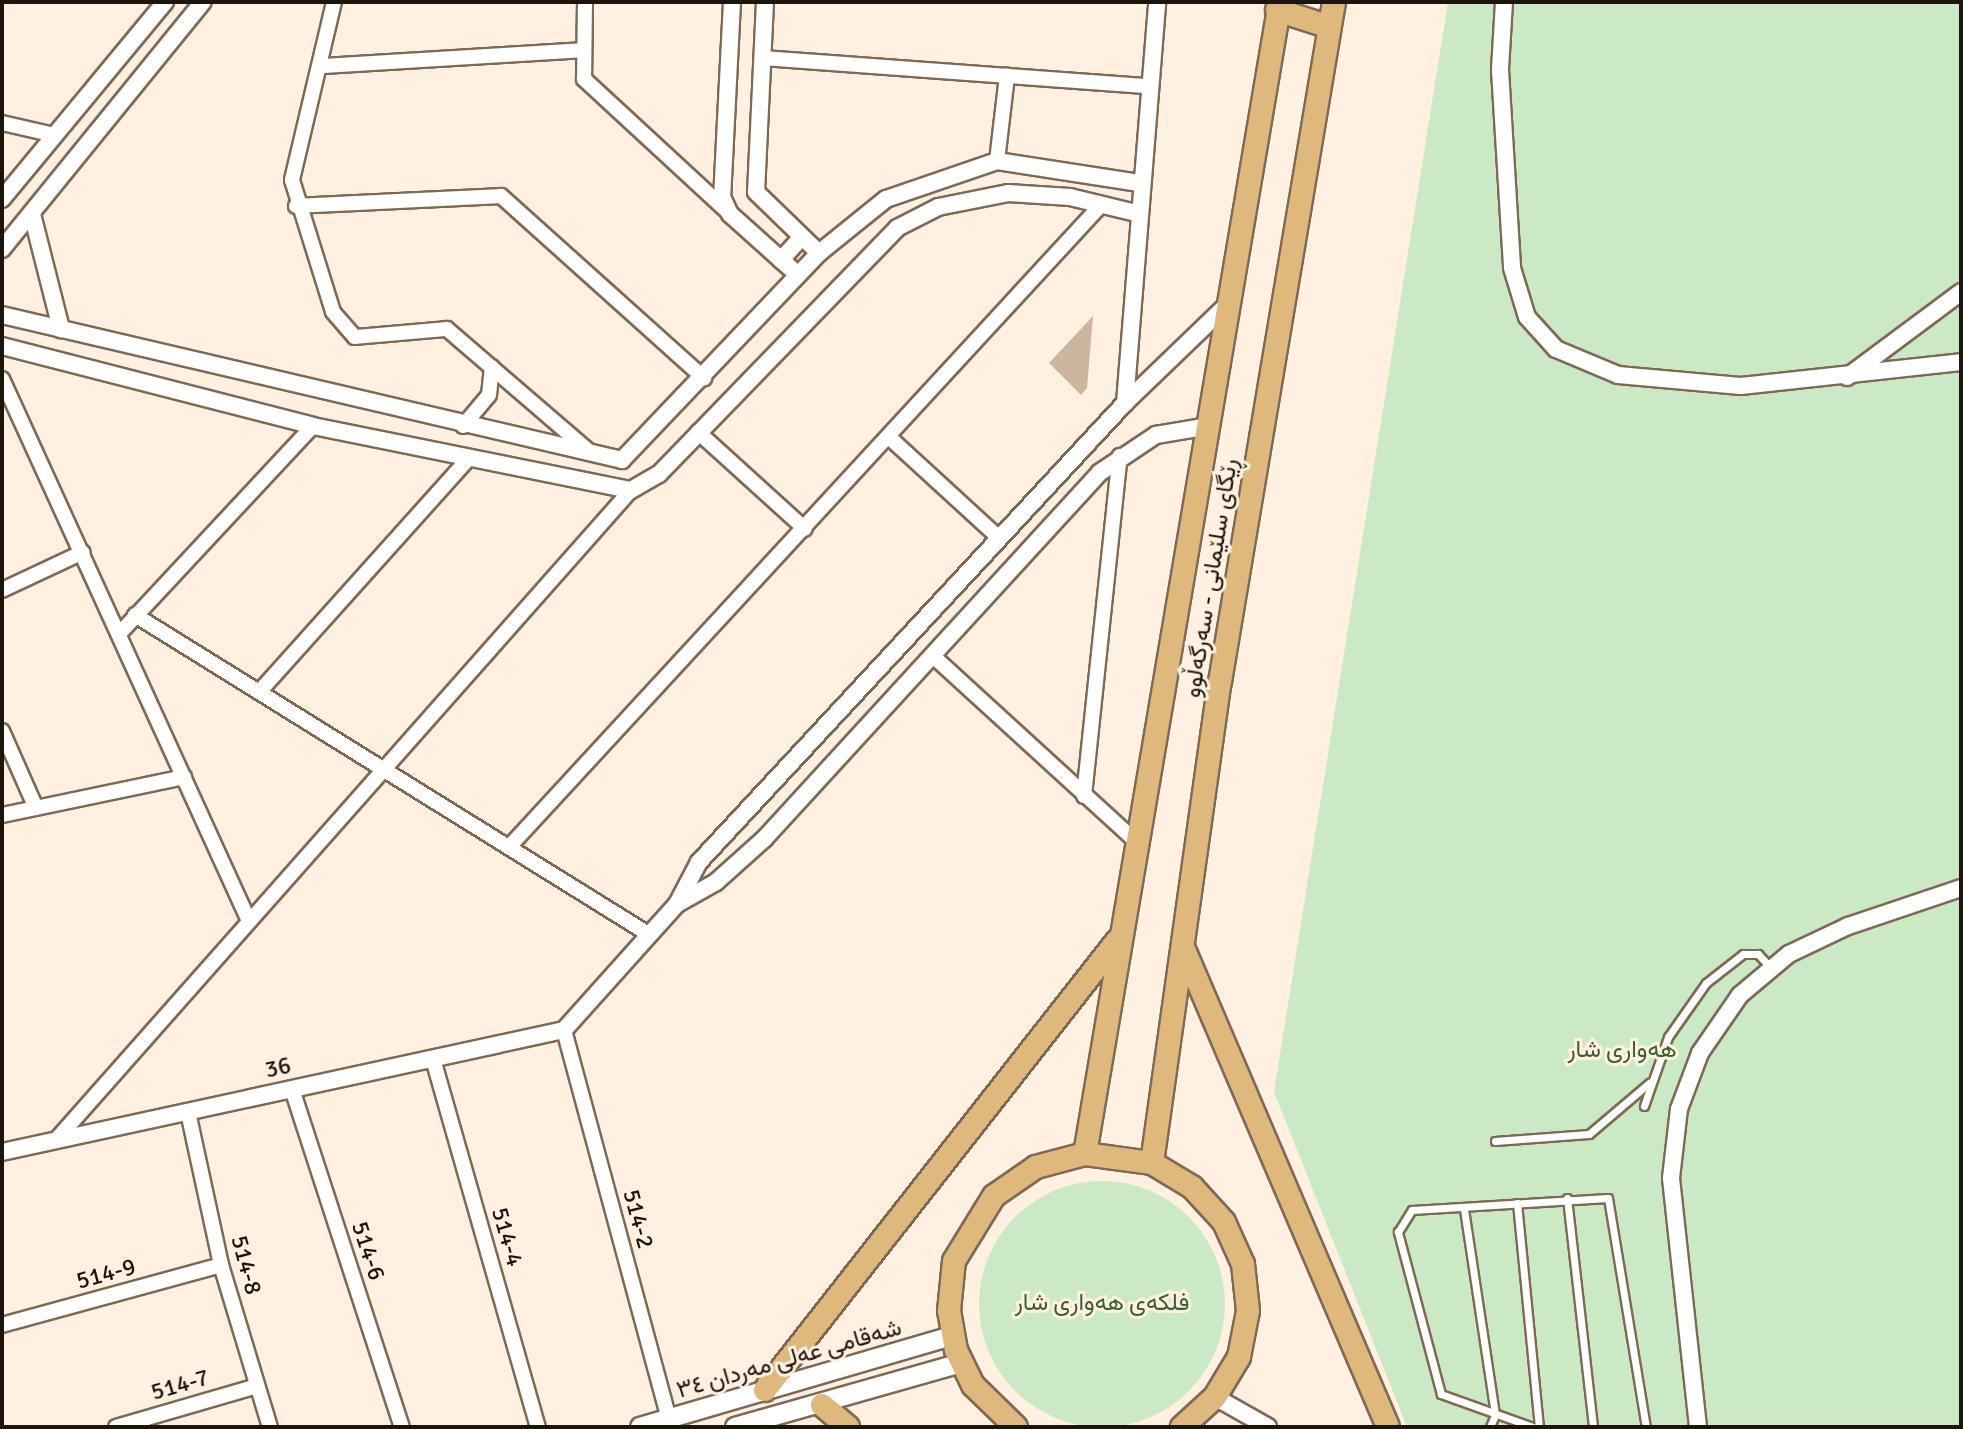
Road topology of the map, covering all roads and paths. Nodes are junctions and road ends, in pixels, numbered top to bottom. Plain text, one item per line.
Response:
1 (165, 2) edge
2 (203, 2) edge
3 (334, 2) edge
4 (585, 2) edge
5 (732, 2) edge
6 (765, 2) edge
7 (1157, 2) edge
8 (1334, 2) edge
9 (1504, 2) edge
10 (1278, 6) edge
11 (1327, 26) junction
12 (583, 50) junction
13 (763, 58) junction
14 (322, 66) junction
15 (1007, 76) junction
16 (1148, 86) junction
17 (2, 123) edge
18 (55, 135) junction
19 (997, 161) junction
20 (1105, 175) junction
21 (1139, 183) junction
22 (2, 199) edge
23 (1102, 204) junction
24 (296, 206) junction
25 (1136, 213) junction
26 (32, 214) junction
27 (730, 214) junction
28 (802, 237) junction
29 (2, 249) edge
30 (819, 253) junction
31 (781, 260) junction
32 (798, 275) junction
33 (1961, 292) edge
34 (1229, 303) junction
35 (2, 315) edge
36 (61, 329) junction
37 (2, 346) edge
38 (1961, 362) edge
39 (492, 367) junction
40 (704, 378) junction
41 (2, 379) edge
42 (1845, 379) junction
43 (1125, 403) junction
44 (313, 426) junction
45 (463, 426) junction
46 (1209, 426) junction
47 (698, 432) junction
48 (891, 439) junction
49 (591, 453) junction
50 (1120, 456) junction
51 (468, 459) junction
52 (631, 490) junction
53 (805, 529) junction
54 (998, 537) junction
55 (83, 552) junction
56 (2, 590) edge
57 (135, 615) junction
58 (119, 634) junction
59 (933, 656) junction
60 (260, 691) junction
61 (2, 731) edge
62 (382, 769) junction
63 (184, 777) junction
64 (1084, 796) junction
65 (36, 808) junction
66 (2, 815) edge
67 (1137, 842) junction
68 (509, 847) junction
69 (1961, 888) edge
70 (677, 904) junction
71 (249, 921) junction
72 (650, 935) junction
73 (1118, 940) junction
74 (1183, 947) junction
75 (1770, 967) junction
76 (564, 1030) junction
77 (433, 1059) junction
78 (1650, 1082) junction
79 (292, 1089) junction
80 (1644, 1106) dead end
81 (188, 1112) junction
82 (56, 1140) junction
83 (1495, 1141) dead end
84 (2, 1152) edge
85 (1085, 1154) junction
86 (1152, 1163) junction
87 (1567, 1198) junction
88 (1517, 1203) junction
89 (1464, 1209) junction
90 (221, 1265) junction
91 (2, 1325) edge
92 (952, 1336) junction
93 (961, 1363) junction
94 (257, 1386) junction
95 (765, 1390) junction
96 (1215, 1397) junction
97 (822, 1405) junction
98 (1495, 1415) junction
99 (669, 1419) junction
100 (1194, 1425) edge
101 (116, 1427) edge
102 (270, 1427) edge
103 (402, 1427) edge
104 (538, 1427) edge
105 (640, 1427) edge
106 (735, 1427) edge
107 (848, 1427) edge
108 (1016, 1427) edge
109 (1268, 1427) edge
110 (1388, 1427) edge
111 (1490, 1427) edge
112 (1536, 1427) edge
113 (1593, 1427) edge
114 (1646, 1427) edge
115 (1698, 1427) edge

1 - 18 street
2 - 26 street
3 - 14 street
4 - 12 street
5 - 27 street
6 - 13 street
7 - 16 street
8 - 11 main road, ڕێگای سلێمانی - سەرگەڵوو
9 - 42 street
10 - 11 main road
10 - 34 main road, ڕێگای سلێمانی - سەرگەڵوو
11 - 74 main road, ڕێگای سلێمانی - سەرگەڵوو
12 - 14 street
12 - 27 street
13 - 15 street
13 - 28 street
14 - 24 street
15 - 16 street
15 - 19 street
16 - 21 street
17 - 18 street
18 - 22 street
19 - 20 street
19 - 30 street
20 - 21 street
20 - 23 street
21 - 25 street
23 - 25 street
23 - 47 street
23 - 48 street
24 - 39 street
24 - 40 street
25 - 43 street
26 - 29 street
26 - 36 street
27 - 31 street
28 - 30 street
28 - 31 street
30 - 32 street
31 - 32 street
32 - 40 street
33 - 42 street
34 - 43 street
34 - 46 main road, ڕێگای سلێمانی - سەرگەڵوو
35 - 36 street
36 - 45 street
37 - 44 street
38 - 42 street
39 - 45 street
39 - 49 street
40 - 49 street
41 - 55 street
43 - 54 street
44 - 51 street
44 - 57 street
45 - 49 street
46 - 50 street
46 - 67 main road, ڕێگای سلێمانی - سەرگەڵوو
47 - 52 street
47 - 53 street
48 - 53 street
48 - 54 street
49 - 52 street
50 - 59 street
50 - 64 street
51 - 52 street
51 - 60 street
52 - 62 street
53 - 68 street
54 - 70 street
55 - 56 street
55 - 58 street
57 - 58 street
57 - 60 street
58 - 63 street
59 - 64 street
59 - 70 street
60 - 62 street
61 - 65 street
62 - 68 street
62 - 71 street
63 - 65 street
63 - 71 street
64 - 67 street
65 - 66 street
67 - 73 main road, ڕێگای سلێمانی - سەرگەڵوو
68 - 72 street
69 - 75 street
70 - 72 street
71 - 82 street
72 - 76 street
73 - 85 main road, ڕێگای سلێمانی - سەرگەڵوو
73 - 95 main road
74 - 86 main road, ڕێگای سلێمانی - سەرگەڵوو
74 - 110 main road
75 - 78 lane
75 - 115 street
76 - 77 street, 36
76 - 99 street, 514-2
77 - 79 street, 36
77 - 104 street, 514-4
78 - 80 lane
78 - 83 lane
79 - 81 street, 36
79 - 103 street, 514-6
81 - 82 street, 36
81 - 90 street, 514-8
82 - 84 street, 36
85 - 86 main road
85 - 92 main road
86 - 96 main road
87 - 88 lane
87 - 113 lane
87 - 114 lane
88 - 89 lane
88 - 112 lane
89 - 98 lane
89 - 98 lane
90 - 91 street, 514-9
90 - 94 street, 514-8
92 - 93 main road
92 - 95 main road, شەقامی عەلی مەردان ٣٤
93 - 97 main road
93 - 108 main road
94 - 101 street, 514-7
94 - 102 street, 514-8
95 - 99 main road, شەقامی عەلی مەردان ٣٤
96 - 100 main road
96 - 109 street
97 - 106 main road
97 - 107 main road
98 - 111 lane
98 - 112 lane
99 - 105 main road, شەقامی عەلی مەردان ٣٤

